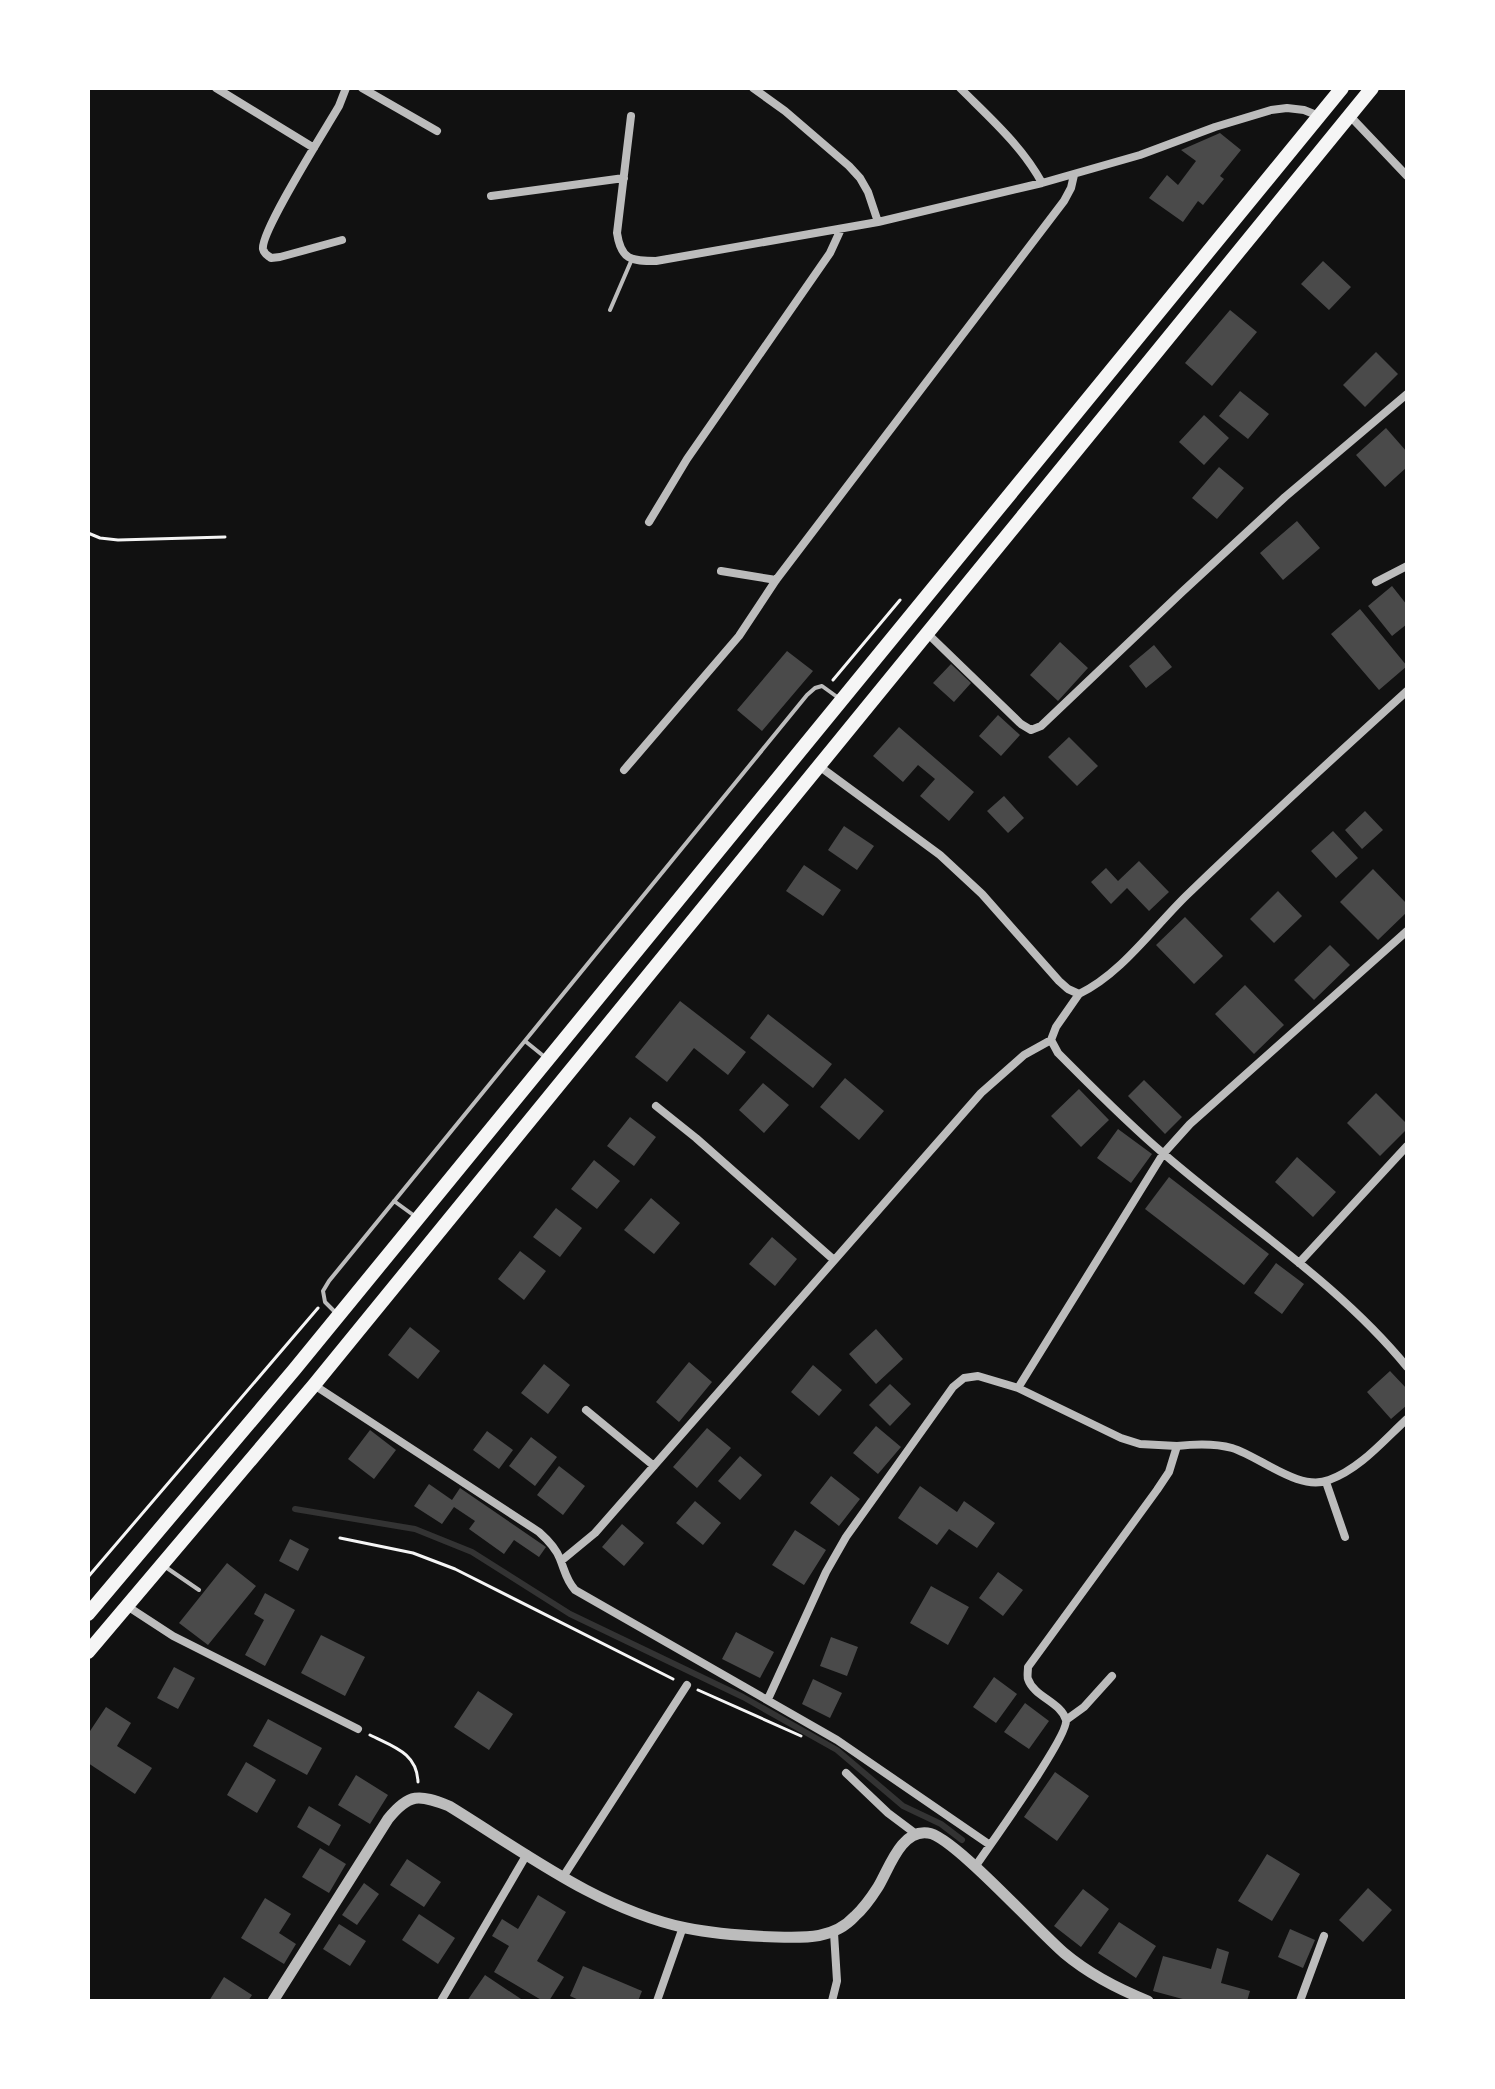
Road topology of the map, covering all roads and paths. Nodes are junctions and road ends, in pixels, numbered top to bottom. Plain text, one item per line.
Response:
1 (216, 88) edge
2 (346, 88) edge
3 (362, 88) edge
4 (753, 88) edge
5 (960, 88) edge
6 (1342, 88) edge
7 (1372, 88) edge
8 (631, 116) dead end
9 (1319, 116) junction
10 (1350, 116) junction
11 (437, 131) dead end
12 (314, 148) junction
13 (1074, 175) junction
14 (1407, 176) edge
15 (624, 178) junction
16 (1042, 183) junction
17 (491, 196) dead end
18 (878, 222) junction
19 (841, 229) junction
20 (342, 240) dead end
21 (632, 259) junction
22 (610, 310) dead end
23 (1407, 394) edge
24 (649, 522) dead end
25 (88, 533) edge
26 (225, 537) dead end
27 (1407, 566) edge
28 (721, 571) dead end
29 (776, 580) junction
30 (1376, 582) dead end
31 (928, 634) junction
32 (1407, 691) edge
33 (842, 700) junction
34 (819, 766) junction
35 (624, 770) dead end
36 (1407, 931) edge
37 (1079, 994) junction
38 (1051, 1040) junction
39 (525, 1041) junction
40 (548, 1059) junction
41 (656, 1106) dead end
42 (1407, 1146) edge
43 (1163, 1154) junction
44 (394, 1201) junction
45 (418, 1219) junction
46 (834, 1260) junction
47 (1299, 1263) junction
48 (338, 1316) junction
49 (1407, 1367) edge
50 (314, 1385) junction
51 (1018, 1388) junction
52 (586, 1410) dead end
53 (1407, 1419) edge
54 (1177, 1446) junction
55 (654, 1466) junction
56 (1326, 1482) junction
57 (1345, 1537) dead end
58 (340, 1538) dead end
59 (561, 1561) junction
60 (162, 1565) junction
61 (199, 1590) dead end
62 (127, 1606) junction
63 (88, 1614) edge
64 (88, 1652) edge
65 (1112, 1676) dead end
66 (687, 1685) junction
67 (768, 1699) junction
68 (1066, 1720) junction
69 (358, 1729) joint
70 (809, 1740) dead end
71 (846, 1773) dead end
72 (419, 1798) junction
73 (916, 1834) junction
74 (990, 1845) junction
75 (527, 1854) junction
76 (975, 1867) junction
77 (563, 1877) junction
78 (683, 1927) junction
79 (834, 1933) junction
80 (1324, 1936) dead end
81 (273, 2001) edge
82 (441, 2001) edge
83 (657, 2001) edge
84 (832, 2001) edge
85 (1148, 2001) edge
86 (1300, 2001) edge

1 - 12 street
2 - 12 street
3 - 11 street
4 - 18 street
5 - 16 street
6 - 9 main road
7 - 10 main road
8 - 15 street
9 - 13 street
9 - 33 main road
10 - 14 street
10 - 31 main road
12 - 20 street
13 - 16 street
13 - 29 street
15 - 17 street
15 - 21 street
16 - 18 street
18 - 19 street
19 - 21 street
19 - 24 street
21 - 22 lane
23 - 31 street
25 - 26 path
27 - 30 street
28 - 29 street
29 - 35 street
31 - 34 main road
32 - 37 street
33 - 39 lane
33 - 40 main road
34 - 37 street
34 - 50 main road
36 - 43 street
37 - 38 street
38 - 43 street
38 - 46 street
39 - 40 lane
39 - 44 lane
40 - 45 main road
41 - 46 street
42 - 47 street
43 - 47 street
43 - 51 street
44 - 45 lane
44 - 48 lane
45 - 48 main road
46 - 55 street
47 - 49 street
48 - 63 main road
50 - 59 street
50 - 60 main road
51 - 54 street
51 - 67 street
52 - 55 street
53 - 56 street
54 - 56 street
54 - 68 street
55 - 59 street
56 - 57 street
58 - 66 path
59 - 67 street
60 - 61 lane
60 - 62 main road
62 - 64 main road
62 - 69 street
65 - 68 street
66 - 70 path
66 - 77 street
67 - 74 street
68 - 74 street
69 - 72 path
71 - 73 street
72 - 75 street
72 - 81 street
73 - 76 street
73 - 79 street
74 - 76 street
75 - 77 street
75 - 82 street
76 - 85 street
77 - 78 street
78 - 79 street
78 - 83 street
79 - 84 street
80 - 86 street

